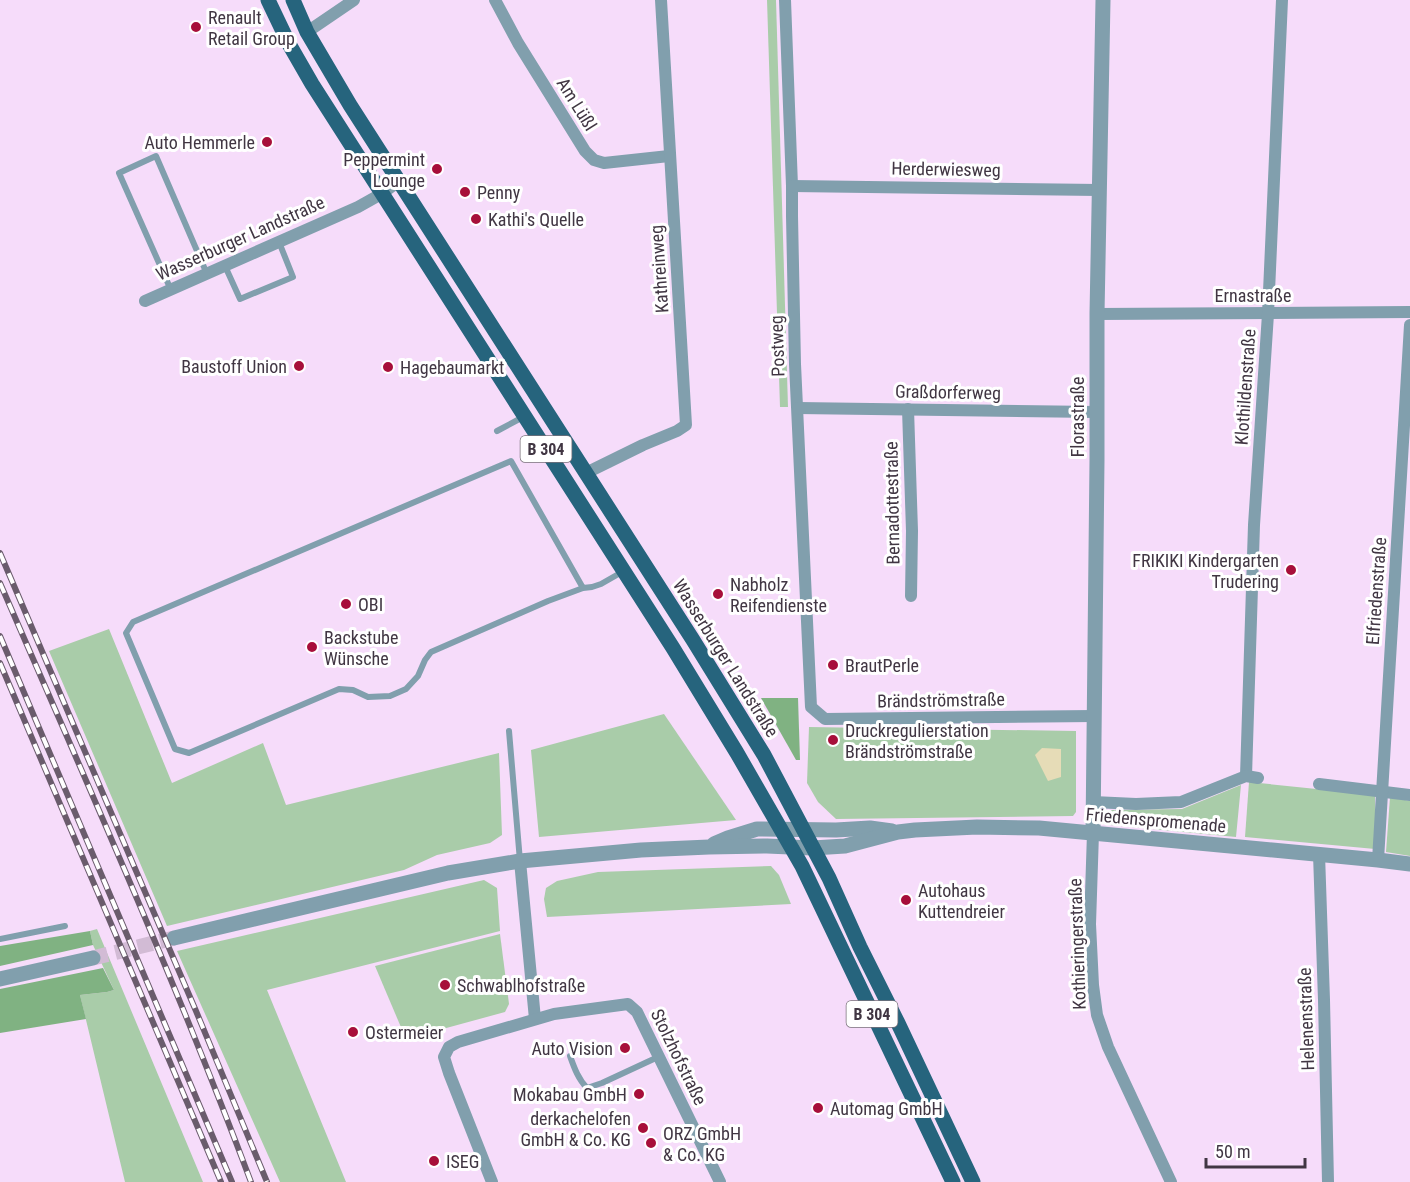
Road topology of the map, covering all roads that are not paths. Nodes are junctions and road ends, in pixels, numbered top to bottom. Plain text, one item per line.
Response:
1 (268, 0) edge
2 (293, 0) edge
3 (354, 0) edge
4 (495, 0) edge
5 (661, 0) edge
6 (785, 0) edge
7 (1103, 0) edge
8 (1282, 0) edge
9 (307, 32) junction
10 (669, 156) junction
11 (400, 180) junction
12 (792, 186) junction
13 (1099, 190) junction
14 (383, 193) junction
15 (279, 242) junction
16 (225, 266) junction
17 (207, 273) junction
18 (171, 290) junction
19 (145, 301) dead end
20 (1410, 312) edge
21 (1097, 314) junction
22 (1268, 314) junction
23 (1410, 325) edge
24 (798, 408) junction
25 (908, 409) junction
26 (1096, 412) junction
27 (526, 416) junction
28 (497, 431) dead end
29 (586, 473) junction
30 (624, 571) junction
31 (583, 588) junction
32 (911, 596) dead end
33 (810, 690) joint
34 (1094, 716) junction
35 (508, 731) dead end
36 (1252, 777) joint
37 (1319, 784) dead end
38 (1382, 791) junction
39 (1410, 795) edge
40 (1093, 802) junction
41 (781, 828) junction
42 (803, 829) junction
43 (898, 832) junction
44 (1093, 833) junction
45 (709, 847) junction
46 (791, 847) junction
47 (813, 848) junction
48 (1319, 855) junction
49 (1378, 860) junction
50 (520, 861) junction
51 (1410, 864) edge
52 (65, 926) dead end
53 (174, 938) tunnel mouth
54 (0, 939) edge
55 (93, 958) tunnel mouth
56 (0, 979) edge
57 (535, 1019) junction
58 (570, 1056) dead end
59 (659, 1057) junction
60 (492, 1182) edge
61 (720, 1182) edge
62 (953, 1182) edge
63 (974, 1182) edge
64 (1171, 1182) edge
65 (1328, 1182) edge

1 - 14 main road, B 304
2 - 9 main road, Wasserburger Landstraße / B 304
3 - 9 street
4 - 10 street, Am Lüßl
5 - 10 street, Kathreinweg
6 - 12 street, Postweg
7 - 13 street, Florastraße
8 - 22 street, Klothildenstraße
9 - 11 main road, Wasserburger Landstraße / B 304
10 - 29 street, Kathreinweg
11 - 14 street, Wasserburger Landstraße
11 - 29 main road, Wasserburger Landstraße / B 304
12 - 13 street, Herderwiesweg
12 - 24 street, Postweg
13 - 21 street, Florastraße
14 - 15 street, Wasserburger Landstraße
14 - 27 main road, B 304
15 - 16 street, Wasserburger Landstraße
15 - 16 lane
16 - 17 street, Wasserburger Landstraße
17 - 18 street, Wasserburger Landstraße
17 - 18 lane
18 - 19 street, Wasserburger Landstraße
20 - 22 street, Ernastraße
21 - 22 street, Ernastraße
21 - 26 street, Florastraße
22 - 36 street, Klothildenstraße
23 - 38 street, Elfriedenstraße
24 - 25 street, Graßdorferweg
24 - 33 street, Postweg
25 - 26 street, Graßdorferweg
25 - 32 street, Bernadottestraße
26 - 34 street, Florastraße
27 - 28 lane
27 - 30 main road, B 304
29 - 42 main road, Wasserburger Landstraße / B 304
30 - 31 lane
30 - 41 main road, B 304
31 - 31 lane
33 - 34 street, Brändströmstraße
34 - 40 street, Florastraße
35 - 50 lane
36 - 40 street, Friedenspromenade
37 - 38 street
38 - 39 street
38 - 49 street, Elfriedenstraße
40 - 44 street, Florastraße
41 - 42 street, Friedenspromenade
41 - 45 street
41 - 46 main road, B 304
42 - 43 street, Friedenspromenade
42 - 47 main road, Wasserburger Landstraße / B 304
43 - 44 street, Friedenspromenade
43 - 47 street, Friedenspromenade
44 - 48 street, Friedenspromenade
44 - 64 street, Kothieringerstraße
45 - 46 street
45 - 50 street
46 - 47 street, Friedenspromenade
46 - 62 main road, B 304
47 - 63 main road, Wasserburger Landstraße / B 304
48 - 49 street, Friedenspromenade
48 - 65 street, Helenenstraße
49 - 51 street, Friedenspromenade
50 - 53 street
50 - 57 street
52 - 54 lane
55 - 56 street
57 - 59 street, Stolzhofstraße
57 - 60 street, Stolzhofstraße
58 - 59 lane
59 - 61 street, Stolzhofstraße

